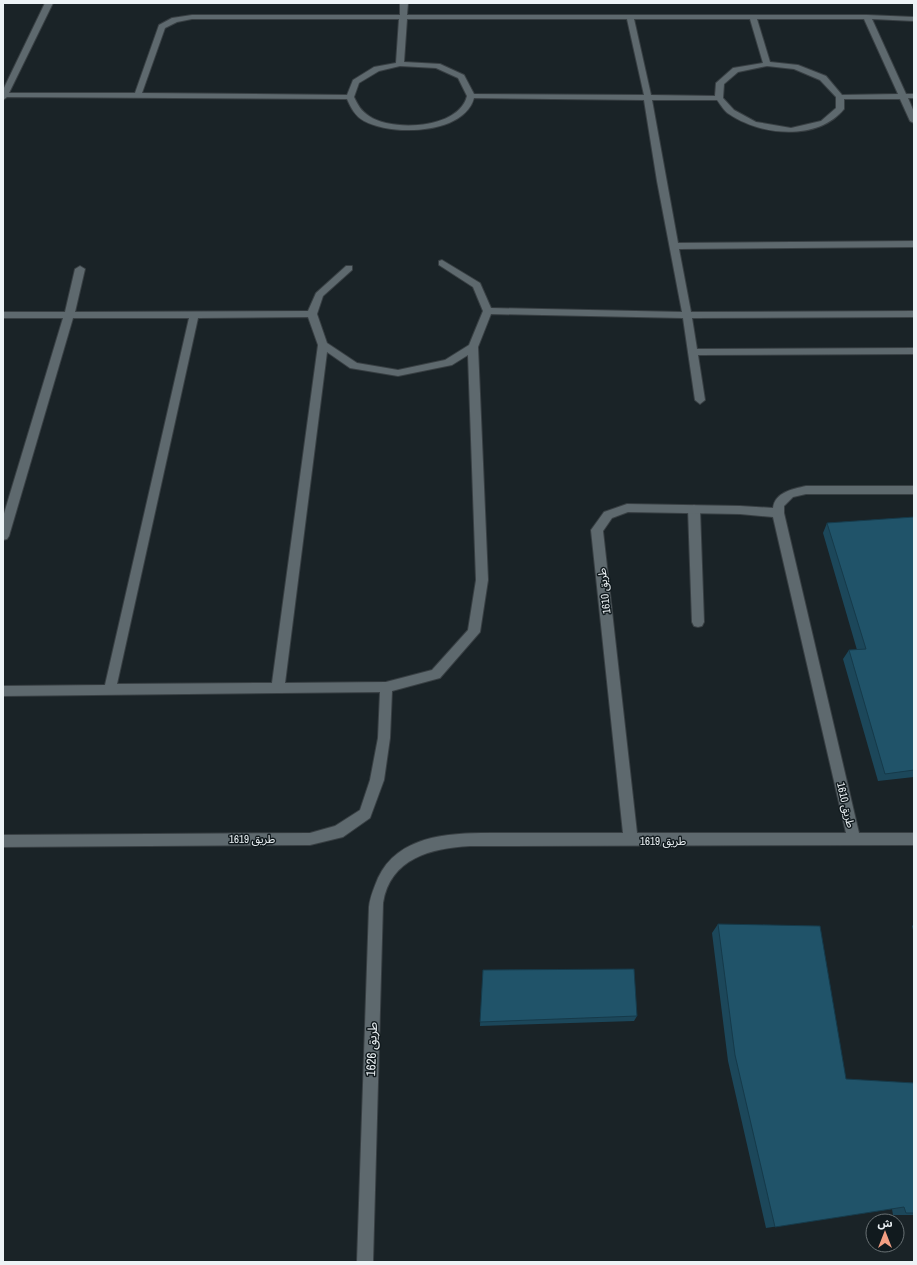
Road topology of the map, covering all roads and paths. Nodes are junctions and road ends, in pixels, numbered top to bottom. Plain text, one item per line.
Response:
1 (49, 3) edge
2 (404, 3) edge
3 (630, 17) junction
4 (752, 17) junction
5 (867, 17) junction
6 (403, 18) junction
7 (914, 19) edge
8 (400, 64) junction
9 (767, 64) junction
10 (138, 95) junction
11 (4, 96) edge
12 (471, 96) junction
13 (904, 96) junction
14 (914, 96) edge
15 (350, 97) junction
16 (648, 97) junction
17 (840, 97) junction
18 (719, 98) junction
19 (914, 121) edge
20 (914, 244) edge
21 (673, 246) junction
22 (442, 263) dead end
23 (349, 268) dead end
24 (80, 269) dead end
25 (488, 311) junction
26 (194, 314) junction
27 (312, 314) junction
28 (914, 314) edge
29 (3, 315) edge
30 (69, 315) junction
31 (687, 315) junction
32 (323, 345) junction
33 (473, 346) junction
34 (914, 351) edge
35 (692, 352) junction
36 (700, 400) dead end
37 (914, 490) edge
38 (694, 509) junction
39 (778, 513) junction
40 (3, 536) edge
41 (698, 622) dead end
42 (386, 687) junction
43 (278, 688) junction
44 (110, 690) junction
45 (3, 691) edge
46 (914, 839) edge
47 (854, 840) junction
48 (3, 841) edge
49 (631, 841) junction
50 (413, 849) joint
51 (365, 1262) edge

1 - 11 street
2 - 6 street
3 - 4 street
3 - 6 street
3 - 16 street
4 - 5 street
4 - 9 street
5 - 7 street
5 - 13 street
6 - 8 street
6 - 10 street
8 - 12 street
8 - 15 street
9 - 17 street
9 - 18 street
10 - 11 street
10 - 15 street
12 - 15 street
12 - 16 street
13 - 14 street
13 - 17 street
13 - 19 street
16 - 18 street
16 - 21 street
17 - 18 street
20 - 21 street
21 - 31 street
22 - 25 street
23 - 27 street
24 - 30 street
25 - 31 street
25 - 33 street
26 - 27 street
26 - 30 street
26 - 44 street
27 - 32 street
28 - 31 street
29 - 30 street
30 - 40 street
31 - 35 street
32 - 33 street
32 - 43 street
33 - 42 street
34 - 35 street
35 - 36 street
37 - 39 street
38 - 39 street, طريق 1610
38 - 41 street
38 - 49 street, طريق 1610
39 - 47 street, طريق 1610
42 - 43 street
42 - 48 street, طريق 1619
43 - 44 street
44 - 45 street
46 - 47 street, طريق 1619
47 - 49 street, طريق 1619
49 - 50 street, طريق 1619
50 - 51 street, طريق 1626

